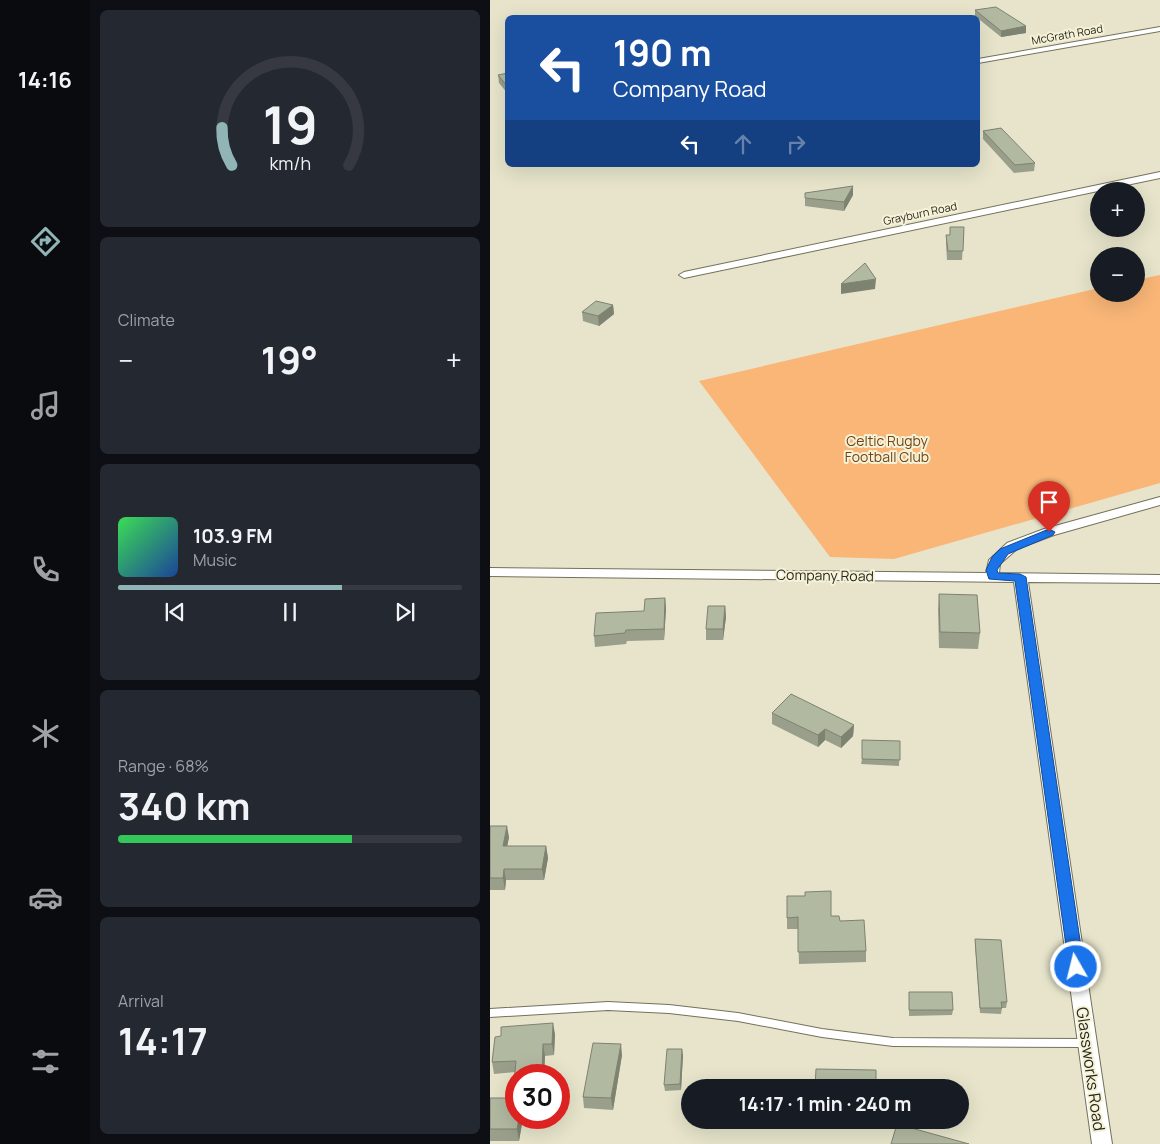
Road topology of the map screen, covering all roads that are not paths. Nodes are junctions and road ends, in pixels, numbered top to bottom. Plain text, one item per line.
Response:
1 (1160, 29) edge
2 (980, 61) edge
3 (1160, 176) edge
4 (684, 275) dead end
5 (1160, 501) edge
6 (490, 572) edge
7 (993, 576) junction
8 (1020, 577) junction
9 (1160, 579) edge
10 (490, 1013) edge
11 (1087, 1043) junction
12 (1102, 1144) edge

1 - 2 street, McGrath Road
3 - 4 street, Grayburn Road
5 - 7 street
6 - 7 street, Company Road
7 - 8 street, Company Road
8 - 9 street, Company Road
8 - 11 street, Glassworks Road
10 - 11 lane
11 - 12 street, Glassworks Road

